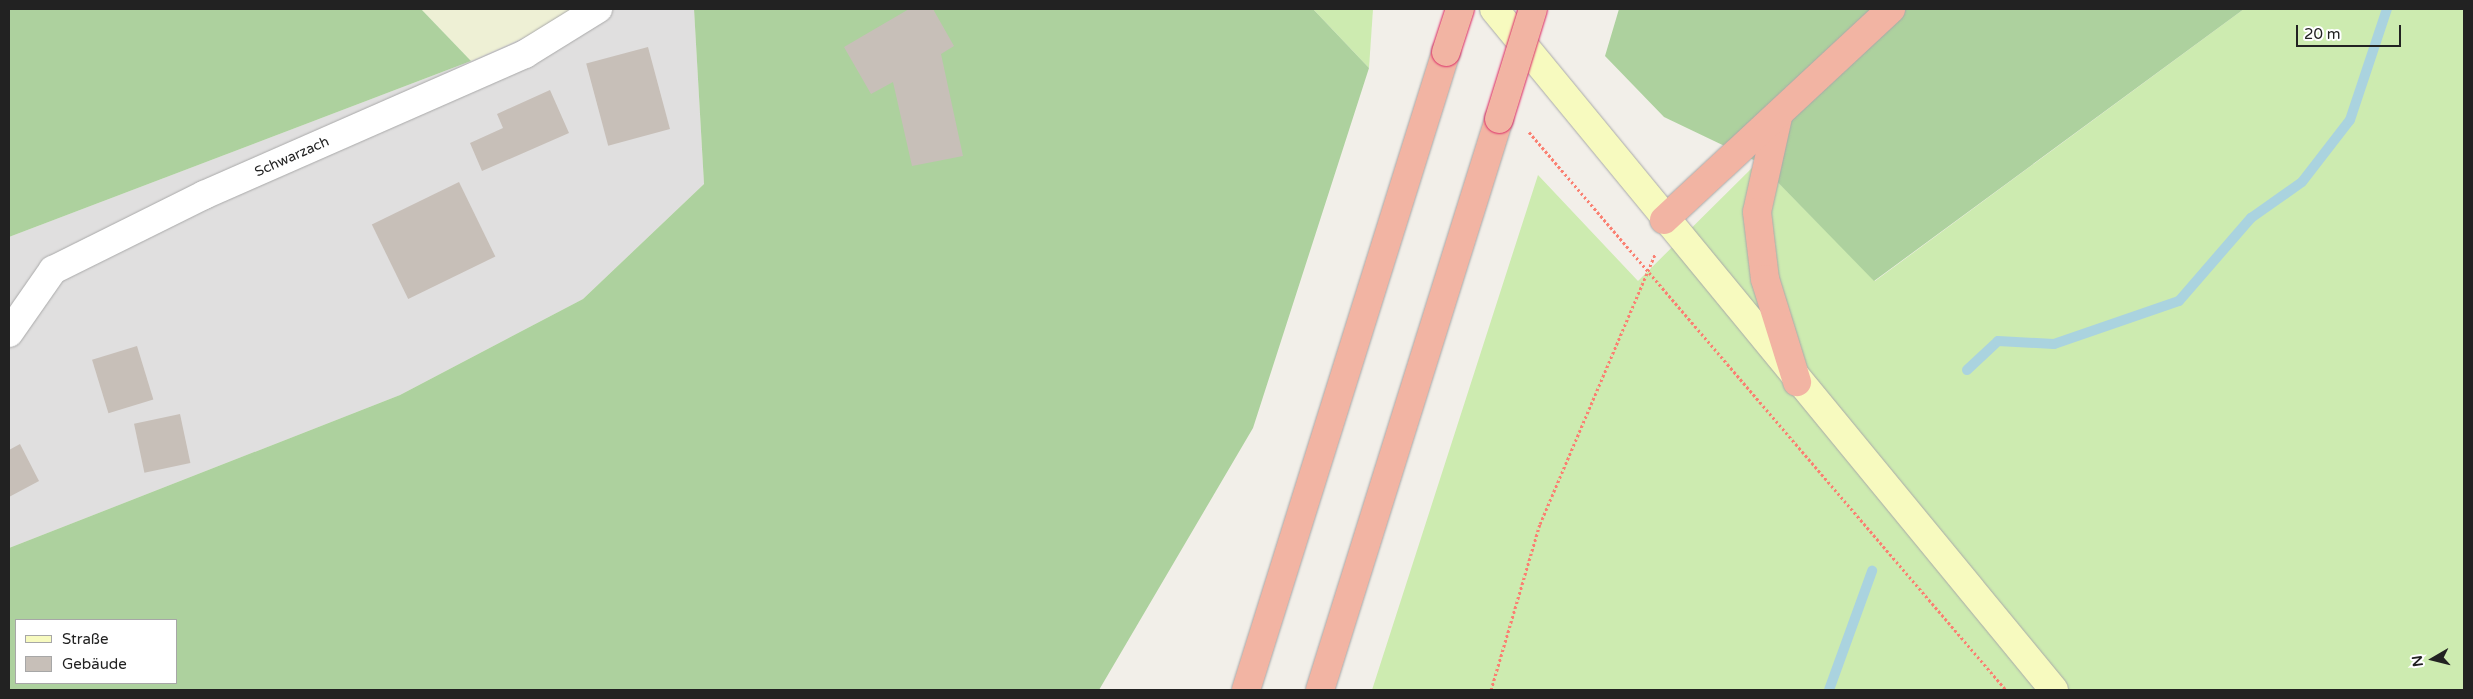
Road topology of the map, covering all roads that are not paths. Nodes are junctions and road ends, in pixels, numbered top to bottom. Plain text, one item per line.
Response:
1 (598, 9) edge
2 (1460, 9) edge
3 (1494, 9) edge
4 (1533, 9) edge
5 (1891, 9) edge
6 (1778, 117) junction
7 (1664, 220) junction
8 (9, 333) edge
9 (1797, 382) junction
10 (1246, 690) edge
11 (1320, 690) edge
12 (2054, 690) edge

1 - 8 street, Schwarzach
2 - 10 highway, bridge
3 - 7 main road
4 - 11 highway, bridge
5 - 6 highway
6 - 7 highway
6 - 9 highway
7 - 9 main road
9 - 12 main road

